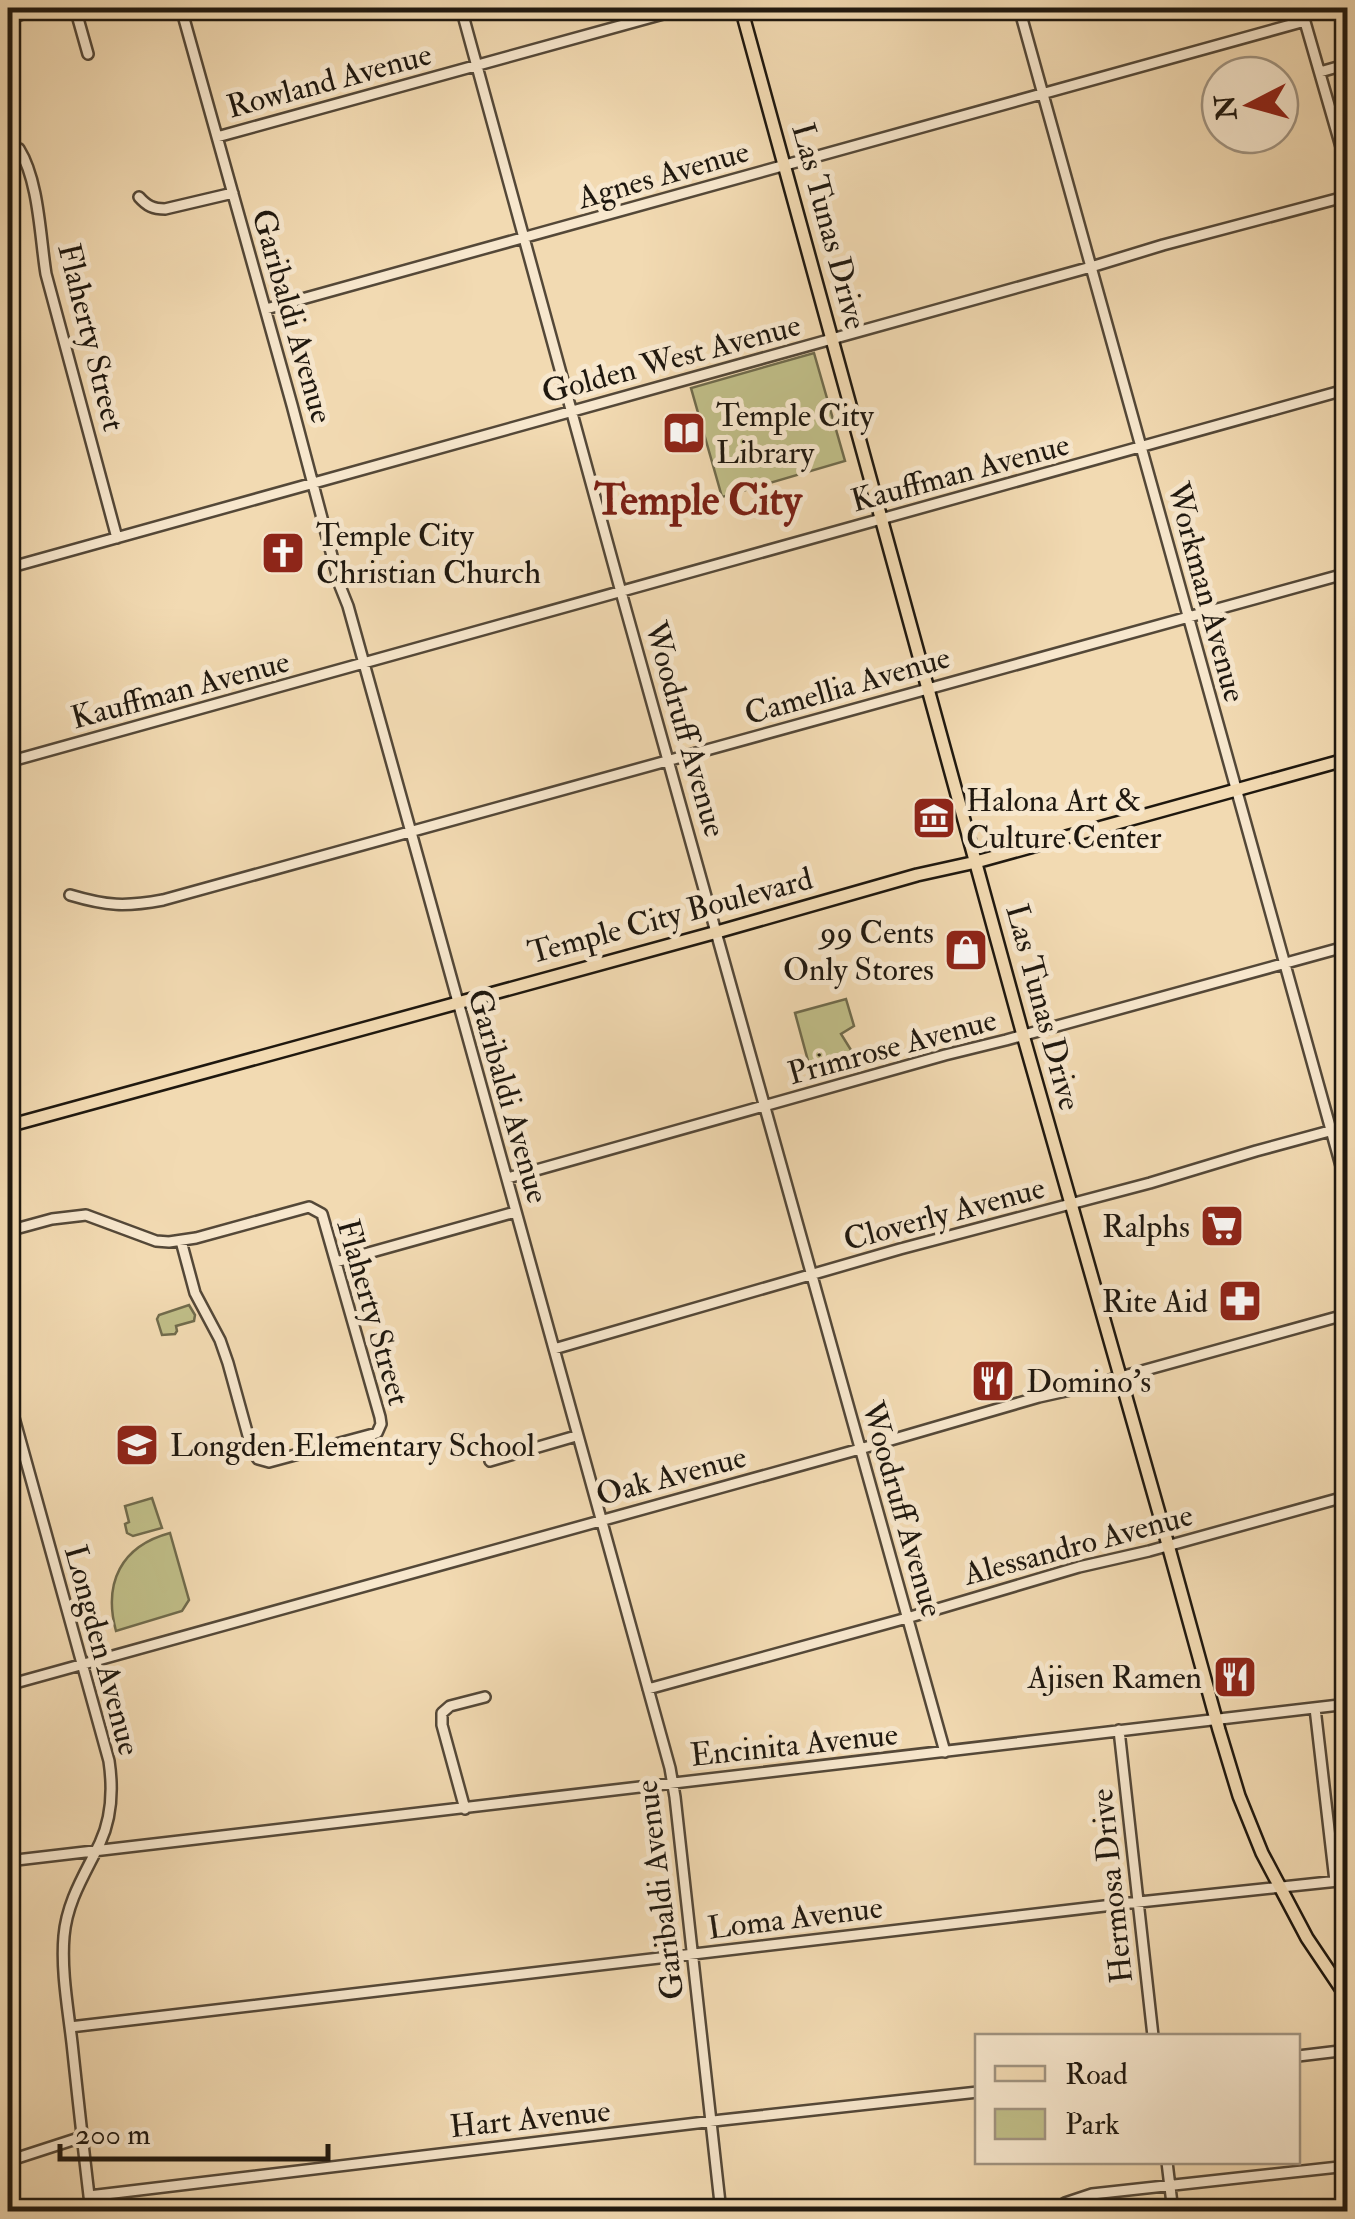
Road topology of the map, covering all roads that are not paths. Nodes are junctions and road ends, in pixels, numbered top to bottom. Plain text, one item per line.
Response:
1 (41, 8) edge
2 (75, 8) edge
3 (181, 8) edge
4 (461, 8) edge
5 (686, 8) edge
6 (741, 8) edge
7 (1019, 8) edge
8 (1302, 8) edge
9 (8, 17) edge
10 (1306, 22) junction
11 (88, 54) dead end
12 (1348, 64) edge
13 (476, 65) junction
14 (1320, 72) junction
15 (1044, 94) junction
16 (216, 137) junction
17 (8, 156) edge
18 (785, 166) junction
19 (1348, 171) edge
20 (233, 193) junction
21 (1348, 196) edge
22 (139, 197) dead end
23 (524, 238) junction
24 (1091, 267) junction
25 (266, 309) junction
26 (832, 339) junction
27 (1348, 390) edge
28 (572, 411) junction
29 (1141, 448) junction
30 (312, 483) junction
31 (882, 520) junction
32 (117, 538) junction
33 (8, 568) edge
34 (1348, 573) edge
35 (621, 592) junction
36 (1188, 617) junction
37 (364, 664) junction
38 (928, 689) junction
39 (1348, 759) edge
40 (670, 761) junction
41 (8, 762) edge
42 (1236, 790) junction
43 (410, 833) junction
44 (976, 862) junction
45 (70, 895) dead end
46 (717, 932) junction
47 (1348, 946) edge
48 (1284, 963) junction
49 (457, 1003) junction
50 (1023, 1036) junction
51 (764, 1107) junction
52 (8, 1126) edge
53 (1348, 1126) edge
54 (1331, 1131) junction
55 (508, 1178) junction
56 (1348, 1191) edge
57 (1070, 1204) junction
58 (516, 1212) junction
59 (8, 1231) edge
60 (182, 1241) junction
61 (336, 1262) junction
62 (812, 1276) junction
63 (1348, 1314) edge
64 (554, 1348) junction
65 (1120, 1377) junction
66 (8, 1396) edge
67 (576, 1436) junction
68 (860, 1449) junction
69 (490, 1462) dead end
70 (1348, 1496) edge
71 (601, 1521) junction
72 (1168, 1545) junction
73 (907, 1618) junction
74 (82, 1664) junction
75 (8, 1686) edge
76 (648, 1689) junction
77 (484, 1696) dead end
78 (1348, 1704) edge
79 (1315, 1708) junction
80 (1216, 1720) junction
81 (1118, 1730) junction
82 (945, 1752) junction
83 (673, 1782) junction
84 (465, 1808) junction
85 (96, 1850) junction
86 (8, 1861) edge
87 (1348, 1880) edge
88 (1335, 1881) junction
89 (1278, 1887) junction
90 (1138, 1903) junction
91 (692, 1954) junction
92 (1348, 2000) edge
93 (70, 2027) junction
94 (1153, 2034) edge
95 (1348, 2050) edge
96 (1300, 2056) edge
97 (975, 2092) edge
98 (711, 2122) junction
99 (82, 2137) junction
100 (8, 2161) edge
101 (1167, 2164) edge
102 (1348, 2166) edge
103 (1170, 2185) junction
104 (89, 2196) junction
105 (91, 2212) edge
106 (721, 2212) edge
107 (1052, 2212) edge
108 (1173, 2212) edge

1 - 9 main road
2 - 11 street
3 - 16 street, Garibaldi Avenue
4 - 13 street, Woodruff Avenue
5 - 13 street, Rowland Avenue
6 - 18 main road, Las Tunas Drive
7 - 15 street, Workman Avenue
8 - 10 street
10 - 14 street
10 - 15 street, Agnes Avenue
12 - 14 street
13 - 16 street, Rowland Avenue
13 - 23 street, Woodruff Avenue
14 - 19 street
15 - 18 street, Agnes Avenue
15 - 24 street, Workman Avenue
16 - 20 street, Garibaldi Avenue
17 - 32 street, Flaherty Street
18 - 23 street, Agnes Avenue
18 - 26 main road, Las Tunas Drive
20 - 22 street
20 - 25 street, Garibaldi Avenue
21 - 24 street, Golden West Avenue
23 - 25 street, Agnes Avenue
23 - 28 street, Woodruff Avenue
24 - 26 street, Golden West Avenue
24 - 29 street, Workman Avenue
25 - 30 street, Garibaldi Avenue
26 - 28 street, Golden West Avenue
26 - 31 main road, Las Tunas Drive
27 - 29 street, Kauffman Avenue
28 - 30 street, Golden West Avenue
28 - 35 street, Woodruff Avenue
29 - 31 street, Kauffman Avenue
29 - 36 street, Workman Avenue
30 - 32 street, Golden West Avenue
30 - 37 street, Garibaldi Avenue
31 - 35 street, Kauffman Avenue
31 - 38 main road, Las Tunas Drive
32 - 33 street, Golden West Avenue
34 - 36 street, Camellia Avenue
35 - 37 street, Kauffman Avenue
35 - 40 street, Woodruff Avenue
36 - 38 street, Camellia Avenue
36 - 42 street, Workman Avenue
37 - 41 street, Kauffman Avenue
37 - 43 street, Garibaldi Avenue
38 - 40 street, Camellia Avenue
38 - 44 main road, Las Tunas Drive
39 - 42 main road, Temple City Boulevard
40 - 43 street, Camellia Avenue
40 - 46 street, Woodruff Avenue
42 - 44 main road, Temple City Boulevard
42 - 48 street, Workman Avenue
43 - 45 street, Camellia Avenue
43 - 49 street, Garibaldi Avenue
44 - 46 main road, Temple City Boulevard
44 - 50 main road, Las Tunas Drive
46 - 49 main road, Temple City Boulevard
46 - 51 street, Woodruff Avenue
47 - 48 street, Primrose Avenue
48 - 50 street, Primrose Avenue
48 - 54 street, Workman Avenue
49 - 52 main road, Temple City Boulevard
49 - 55 street, Garibaldi Avenue
50 - 51 street, Primrose Avenue
50 - 57 main road, Las Tunas Drive
51 - 55 street, Primrose Avenue
51 - 62 street, Woodruff Avenue
53 - 54 street, Cloverly Avenue
54 - 56 street, Workman Avenue
54 - 57 street, Cloverly Avenue
55 - 58 street, Garibaldi Avenue
57 - 62 street, Cloverly Avenue
57 - 65 main road, Las Tunas Drive
58 - 61 street
58 - 64 street, Garibaldi Avenue
59 - 60 street
60 - 61 street, Flaherty Street
60 - 61 street, Flaherty Street
62 - 64 street, Cloverly Avenue
62 - 68 street, Woodruff Avenue
63 - 65 street, Oak Avenue
64 - 67 street, Garibaldi Avenue
65 - 68 street, Oak Avenue
65 - 72 main road, Las Tunas Drive
66 - 74 street, Longden Avenue
67 - 69 street
67 - 71 street, Garibaldi Avenue
68 - 71 street, Oak Avenue
68 - 73 street, Woodruff Avenue
70 - 72 street, Alessandro Avenue
71 - 74 street, Oak Avenue
71 - 76 street, Garibaldi Avenue
72 - 73 street, Alessandro Avenue
72 - 80 main road, Las Tunas Drive
73 - 76 street, Alessandro Avenue
73 - 82 street, Woodruff Avenue
74 - 75 street, Oak Avenue
74 - 85 street, Longden Avenue
76 - 83 street, Garibaldi Avenue
77 - 84 street
78 - 79 street, Encinita Avenue
79 - 80 street, Encinita Avenue
79 - 88 street
80 - 81 street, Encinita Avenue
80 - 89 main road, Las Tunas Drive
81 - 82 street, Encinita Avenue
81 - 90 street, Hermosa Drive
82 - 83 street, Encinita Avenue
83 - 84 street, Encinita Avenue
83 - 91 street, Garibaldi Avenue
84 - 85 street, Encinita Avenue
85 - 86 street, Encinita Avenue
85 - 93 street, Longden Avenue
87 - 88 street, Loma Avenue
88 - 89 street, Loma Avenue
89 - 90 street, Loma Avenue
89 - 92 main road, Las Tunas Drive
90 - 91 street, Loma Avenue
90 - 94 street, Hermosa Drive
91 - 93 street, Loma Avenue
91 - 98 street, Garibaldi Avenue
93 - 99 street, Longden Avenue
95 - 96 street
97 - 98 street, Hart Avenue
98 - 104 street, Hart Avenue
98 - 106 street, Garibaldi Avenue
99 - 100 street
99 - 104 street, Longden Avenue
101 - 103 street
102 - 103 street
103 - 107 street
103 - 108 street
104 - 105 street, Longden Avenue

